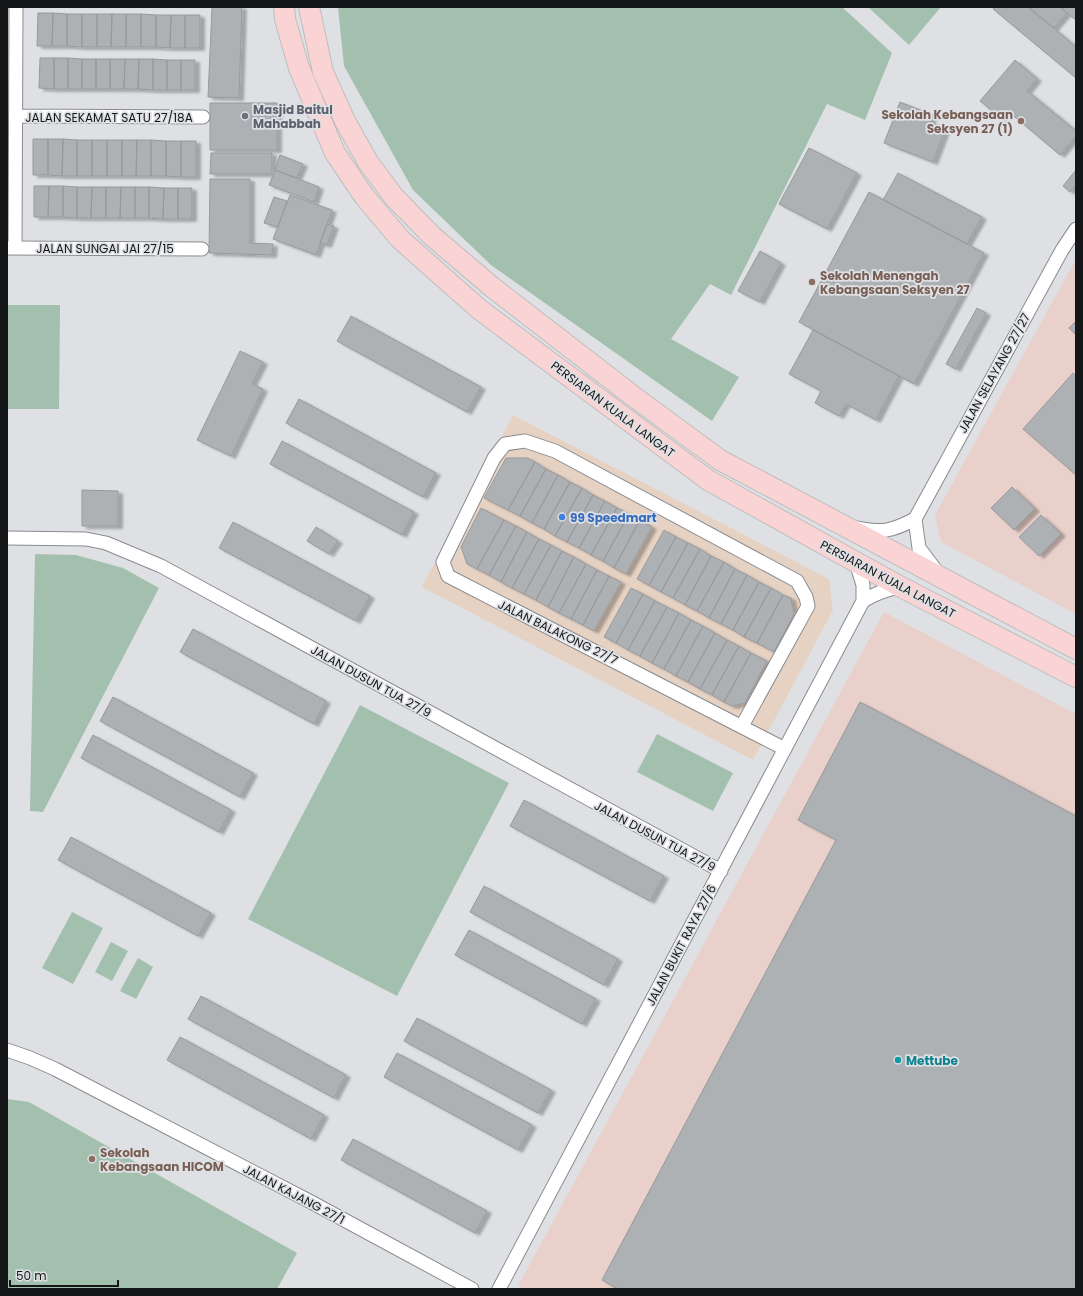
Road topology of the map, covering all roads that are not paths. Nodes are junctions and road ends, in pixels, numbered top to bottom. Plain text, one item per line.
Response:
1 (16, 7) edge
2 (284, 7) edge
3 (309, 7) edge
4 (16, 116) junction
5 (203, 117) dead end
6 (1076, 229) edge
7 (11, 248) edge
8 (202, 249) dead end
9 (720, 460) junction
10 (708, 480) junction
11 (915, 519) junction
12 (838, 522) junction
13 (7, 538) edge
14 (856, 562) junction
15 (941, 577) junction
16 (901, 587) junction
17 (863, 602) junction
18 (1076, 649) edge
19 (1076, 677) edge
20 (742, 726) junction
21 (785, 749) junction
22 (721, 871) junction
23 (7, 1050) edge
24 (472, 1289) edge
25 (499, 1289) edge

1 - 4 street
2 - 10 main road, PERSIARAN KUALA LANGAT
3 - 9 main road, PERSIARAN KUALA LANGAT
4 - 5 street, JALAN SEKAMAT SATU 27/18A
4 - 7 street
6 - 11 street, JALAN SELAYANG 27/27
7 - 8 street, JALAN SUNGAI JAI 27/15
9 - 10 main road
9 - 12 main road, PERSIARAN KUALA LANGAT
10 - 14 main road, PERSIARAN KUALA LANGAT
11 - 12 street
11 - 15 street
12 - 15 main road, PERSIARAN KUALA LANGAT
13 - 22 street, JALAN DUSUN TUA 27/9
14 - 16 main road, PERSIARAN KUALA LANGAT
14 - 17 street
15 - 18 main road, PERSIARAN KUALA LANGAT
16 - 17 street
16 - 19 main road, PERSIARAN KUALA LANGAT
17 - 21 street, JALAN BUKIT RAYA 27/6
20 - 20 street, JALAN BALAKONG 27/7
20 - 21 street, JALAN BALAKONG 27/7
21 - 22 street, JALAN BUKIT RAYA 27/6
22 - 25 street, JALAN BUKIT RAYA 27/6
23 - 24 street, JALAN KAJANG 27/1

